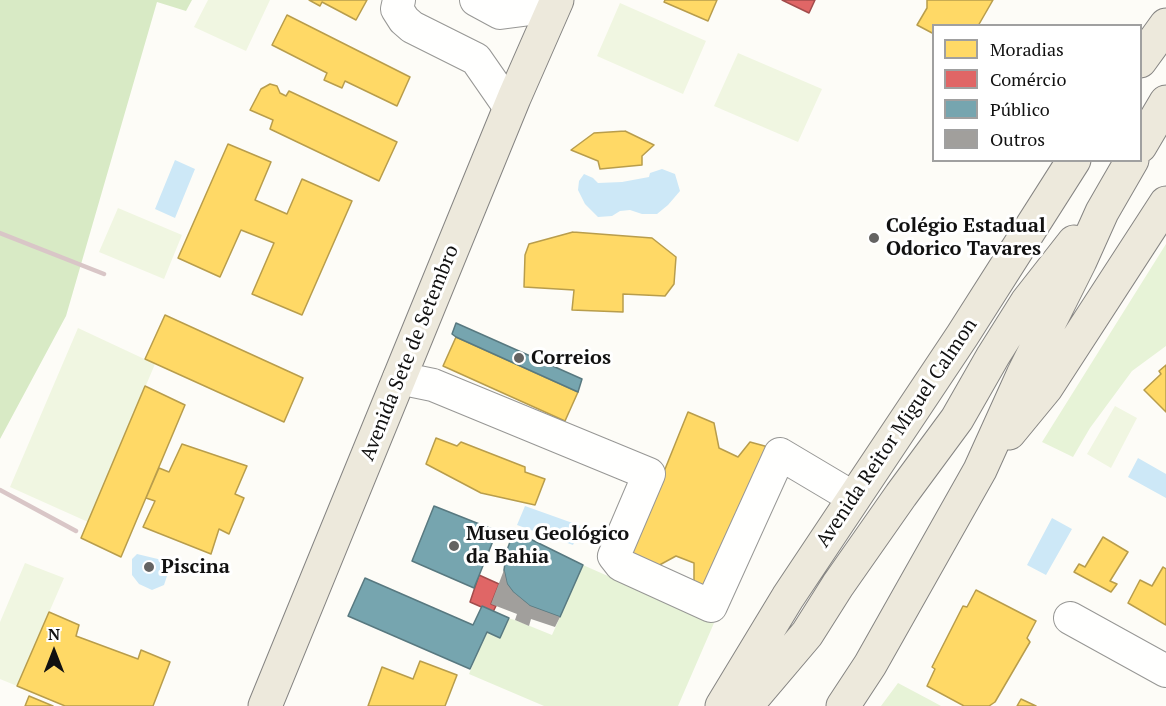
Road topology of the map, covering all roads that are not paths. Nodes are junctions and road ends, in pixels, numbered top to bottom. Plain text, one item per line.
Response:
1 (399, 0) edge
2 (476, 0) edge
3 (506, 0) edge
4 (550, 5) edge
5 (1166, 25) edge
6 (1142, 59) edge
7 (1166, 102) edge
8 (510, 108) junction
9 (1142, 143) edge
10 (1073, 162) edge
11 (1131, 162) edge
12 (1166, 202) edge
13 (1102, 212) junction
14 (399, 378) junction
15 (980, 470) junction
16 (854, 498) junction
17 (1070, 618) dead end
18 (1166, 671) edge
19 (265, 706) edge
20 (722, 706) edge
21 (746, 706) edge
22 (843, 706) edge

1 - 8 street
2 - 4 street
3 - 4 street
4 - 8 main road, Avenida Sete de Setembro
5 - 6 main road
7 - 9 main road
8 - 14 main road, Avenida Sete de Setembro
10 - 16 main road, Avenida Reitor Miguel Calmon
11 - 13 main road
12 - 15 main road
13 - 15 main road
13 - 21 main road
14 - 16 street
14 - 19 main road, Avenida Sete de Setembro
15 - 22 main road
16 - 20 main road, Avenida Reitor Miguel Calmon
17 - 18 street

